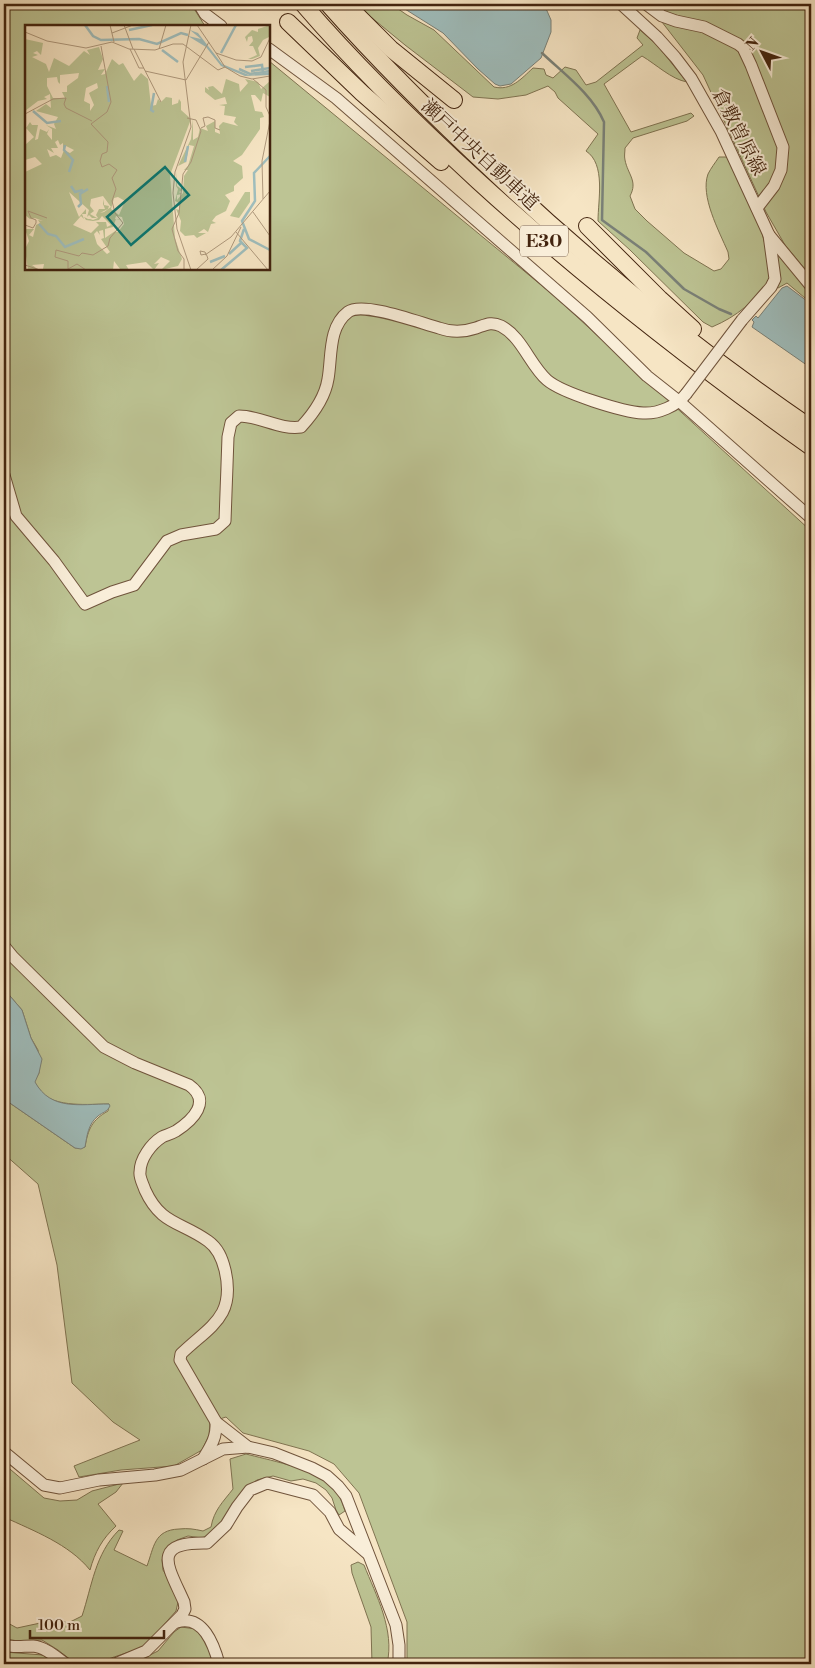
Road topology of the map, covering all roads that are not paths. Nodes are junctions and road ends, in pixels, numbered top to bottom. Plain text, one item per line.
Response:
1 (199, 4) edge
2 (303, 4) edge
3 (328, 4) edge
4 (346, 4) edge
5 (621, 4) edge
6 (646, 4) edge
7 (288, 22) dead end
8 (220, 25) edge
9 (270, 50) edge
10 (454, 100) dead end
11 (757, 208) junction
12 (588, 226) dead end
13 (769, 235) junction
14 (540, 238) junction
15 (811, 286) edge
16 (742, 380) junction
17 (683, 398) junction
18 (811, 428) edge
19 (811, 447) edge
20 (4, 475) edge
21 (811, 518) edge
22 (4, 946) edge
23 (216, 1422) junction
24 (248, 1447) junction
25 (4, 1452) edge
26 (203, 1459) junction
27 (370, 1556) junction
28 (177, 1622) junction
29 (4, 1645) edge
30 (66, 1664) edge
31 (115, 1664) edge
32 (219, 1664) edge
33 (399, 1664) edge

1 - 8 street
2 - 14 highway, 瀬戸中央自動車道 / E30
3 - 16 highway, 瀬戸中央自動車道 / E30
4 - 10 highway
5 - 11 street, 倉敷曽原線
6 - 11 street
7 - 14 highway
9 - 17 street
11 - 13 street, 倉敷曽原線
12 - 16 highway
13 - 15 street, 倉敷曽原線
13 - 17 street, bridge
14 - 19 highway, 瀬戸中央自動車道 / E30
16 - 18 highway, 瀬戸中央自動車道 / E30
17 - 20 street
17 - 21 street
22 - 23 street
23 - 24 street
23 - 26 street
24 - 26 street
24 - 27 street
25 - 26 street
27 - 28 street
27 - 33 street
28 - 31 street
28 - 32 street
29 - 30 street

